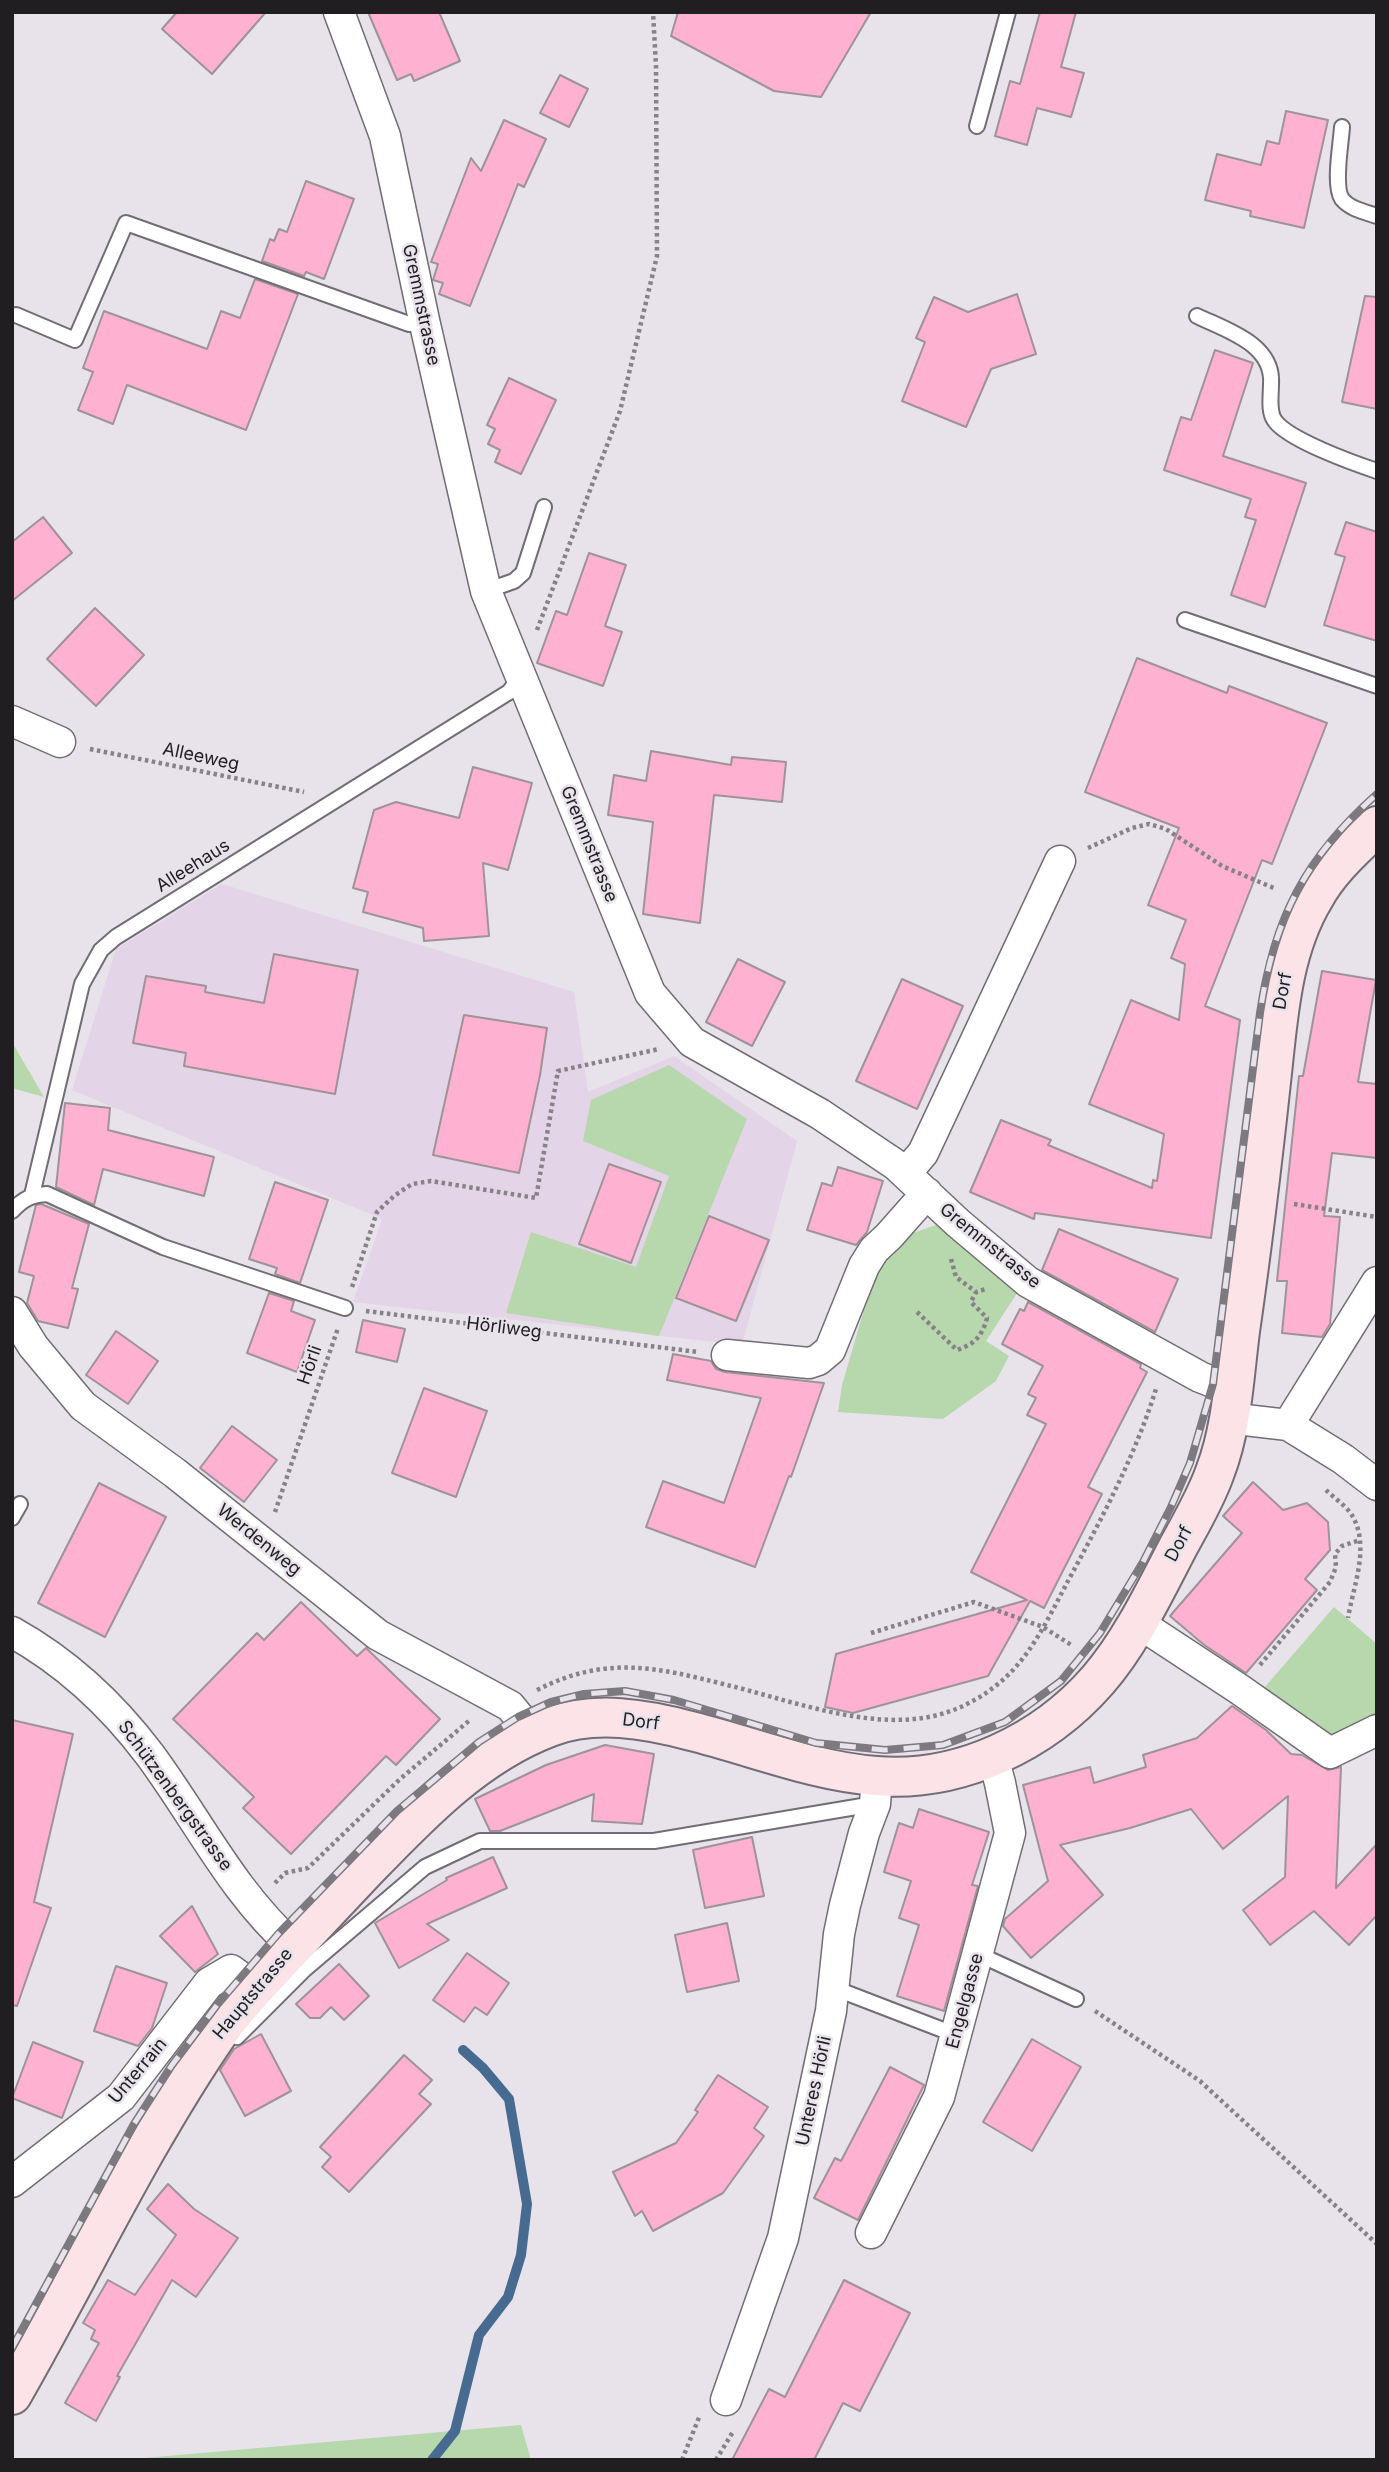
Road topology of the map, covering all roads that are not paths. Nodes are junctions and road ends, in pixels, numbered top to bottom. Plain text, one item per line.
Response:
1 (339, 12) edge
2 (1008, 12) edge
3 (977, 127) dead end
4 (1342, 127) dead end
5 (1377, 216) edge
6 (16, 315) dead end
7 (1196, 316) dead end
8 (424, 320) junction
9 (1377, 471) edge
10 (544, 507) dead end
11 (486, 591) junction
12 (1185, 620) dead end
13 (520, 677) junction
14 (1377, 686) edge
15 (12, 721) edge
16 (60, 742) road end
17 (1377, 826) edge
18 (1060, 861) road end
19 (916, 1183) junction
20 (32, 1195) junction
21 (12, 1211) edge
22 (1377, 1282) edge
23 (345, 1308) road end
24 (12, 1312) edge
25 (727, 1355) road end
26 (1231, 1404) junction
27 (1288, 1425) junction
28 (1377, 1485) edge
29 (20, 1504) dead end
30 (12, 1518) edge
31 (1137, 1622) junction
32 (12, 1632) edge
33 (1377, 1730) edge
34 (541, 1731) junction
35 (993, 1757) junction
36 (876, 1790) junction
37 (293, 1947) junction
38 (978, 1954) junction
39 (255, 1988) junction
40 (834, 1988) junction
41 (1076, 1999) road end
42 (222, 2027) junction
43 (956, 2035) junction
44 (12, 2182) edge
45 (871, 2233) dead end
46 (12, 2395) edge
47 (726, 2400) dead end

1 - 8 street, Gremmstrasse
2 - 3 lane
4 - 5 lane
6 - 8 lane
7 - 9 lane
8 - 11 street, Gremmstrasse
10 - 11 lane
11 - 13 street, Gremmstrasse
12 - 14 lane
13 - 19 street, Gremmstrasse
13 - 20 lane, Alleehaus
15 - 16 street
17 - 26 street, Dorf
18 - 19 street
19 - 25 street
19 - 26 street, Gremmstrasse
20 - 21 lane
20 - 23 lane
22 - 27 street
24 - 34 street, Werdenweg
26 - 27 street, Gremmstrasse
26 - 31 street, Dorf
27 - 28 street
29 - 30 lane
31 - 33 street
31 - 35 street, Dorf
32 - 37 street, Schützenbergstrasse
34 - 36 street, Dorf
34 - 37 street, Hauptstrasse
35 - 36 street, Dorf
35 - 38 street, Engelgasse
36 - 40 street, Unteres Hörli
36 - 42 lane
37 - 39 street, Hauptstrasse
38 - 41 lane
38 - 43 street, Engelgasse
39 - 42 street, Hauptstrasse
39 - 44 street, Unterrain
40 - 43 lane
40 - 47 street, Unteres Hörli
42 - 46 street, Hauptstrasse
43 - 45 street, Engelgasse

